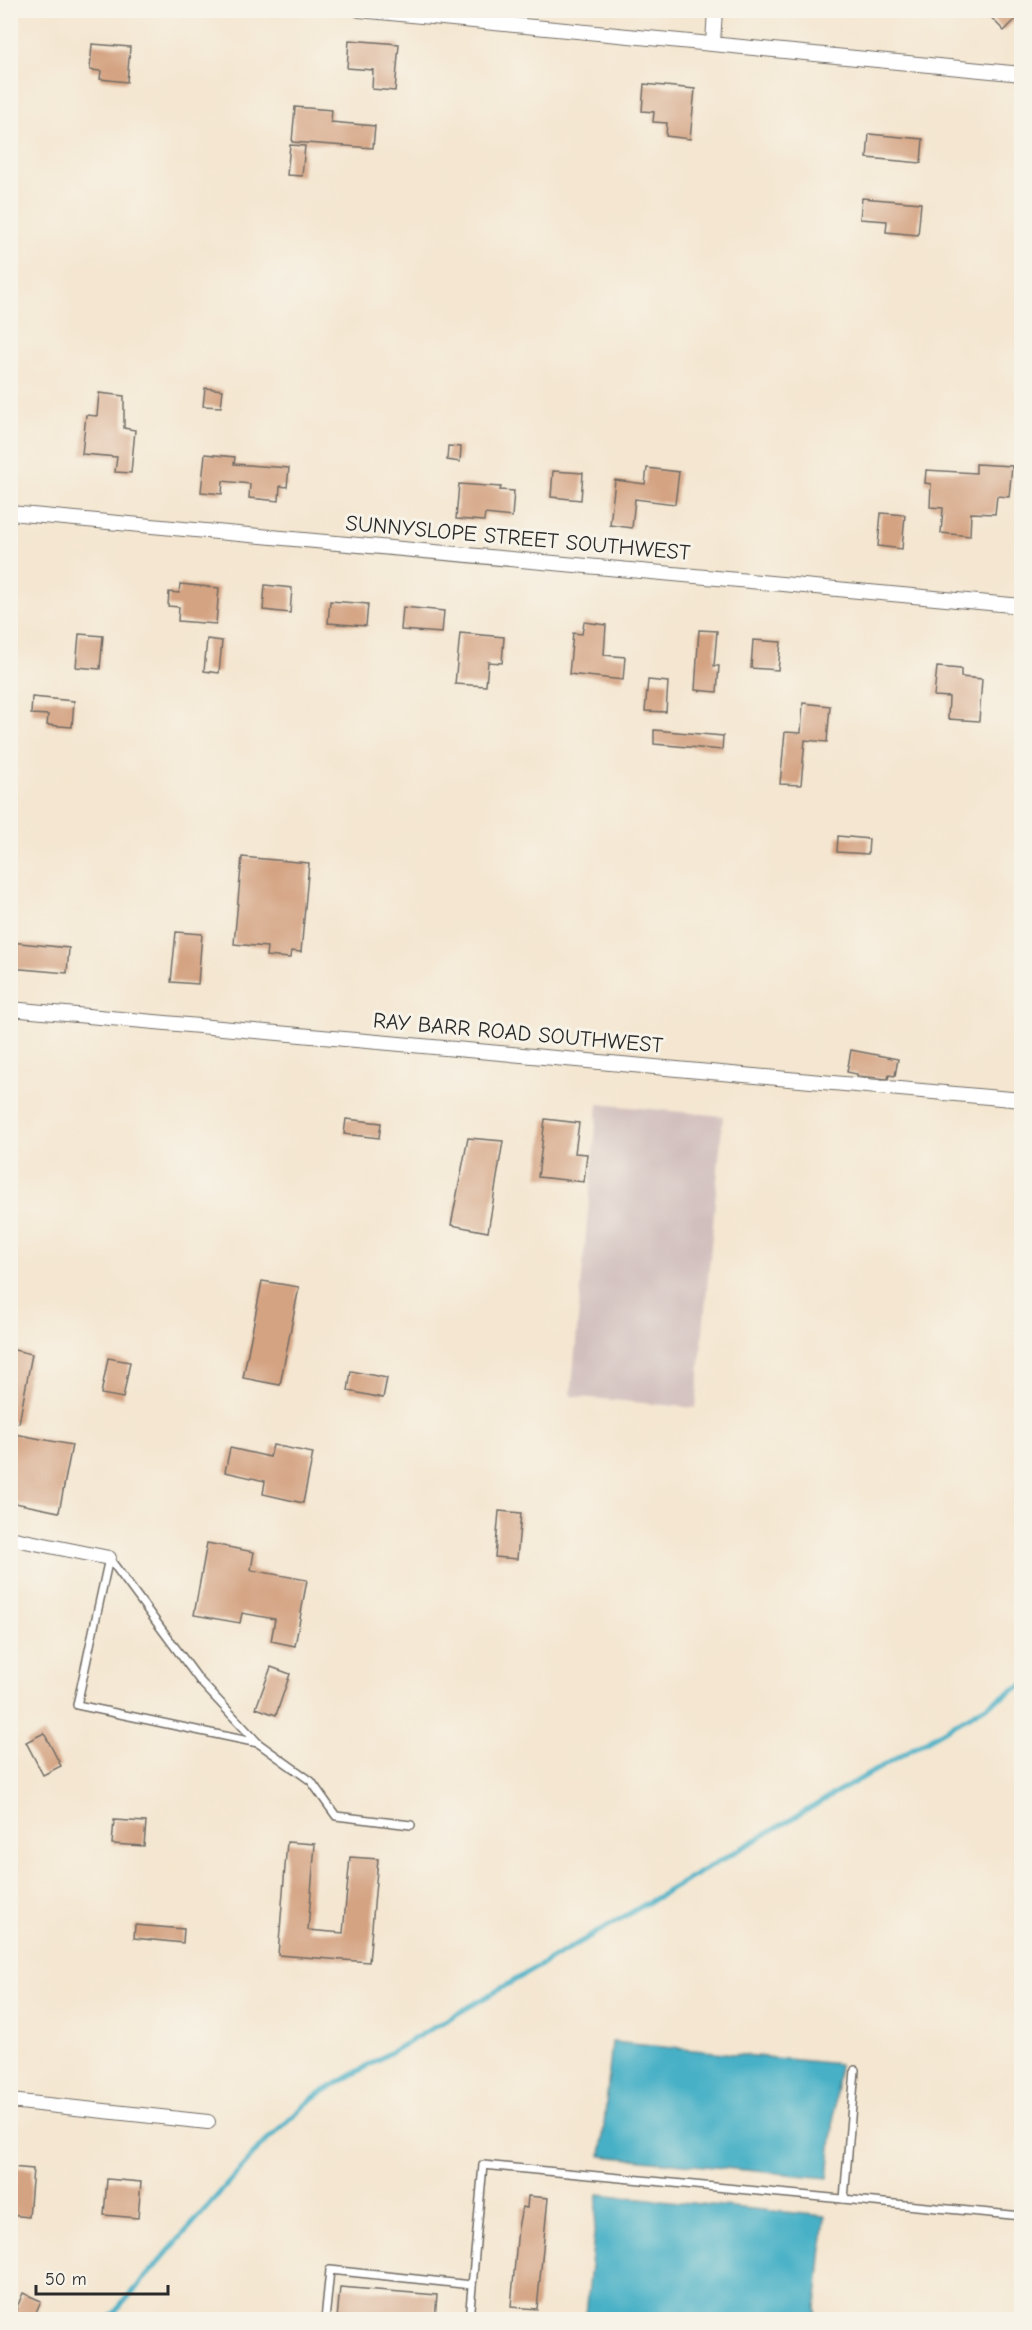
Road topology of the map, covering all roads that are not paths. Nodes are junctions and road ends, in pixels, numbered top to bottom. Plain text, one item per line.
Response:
1 (359, 10) edge
2 (716, 10) edge
3 (481, 15) edge
4 (712, 43) junction
5 (1022, 74) edge
6 (10, 513) edge
7 (1022, 606) edge
8 (10, 1009) edge
9 (1022, 1100) edge
10 (10, 1538) edge
11 (109, 1558) junction
12 (258, 1743) junction
13 (411, 1825) dead end
14 (855, 2070) dead end
15 (10, 2101) edge
16 (208, 2122) dead end
17 (844, 2199) junction
18 (1022, 2216) edge
19 (472, 2285) junction
20 (325, 2319) edge
21 (469, 2319) edge

1 - 3 street
2 - 4 street
3 - 4 street
4 - 5 street
6 - 7 street, SUNNYSLOPE STREET SOUTHWEST
8 - 9 street, RAY BARR ROAD SOUTHWEST
10 - 11 street
11 - 12 lane
11 - 12 lane
12 - 13 lane
14 - 17 lane
15 - 16 street
17 - 18 lane
17 - 19 lane
19 - 20 lane
19 - 21 lane

